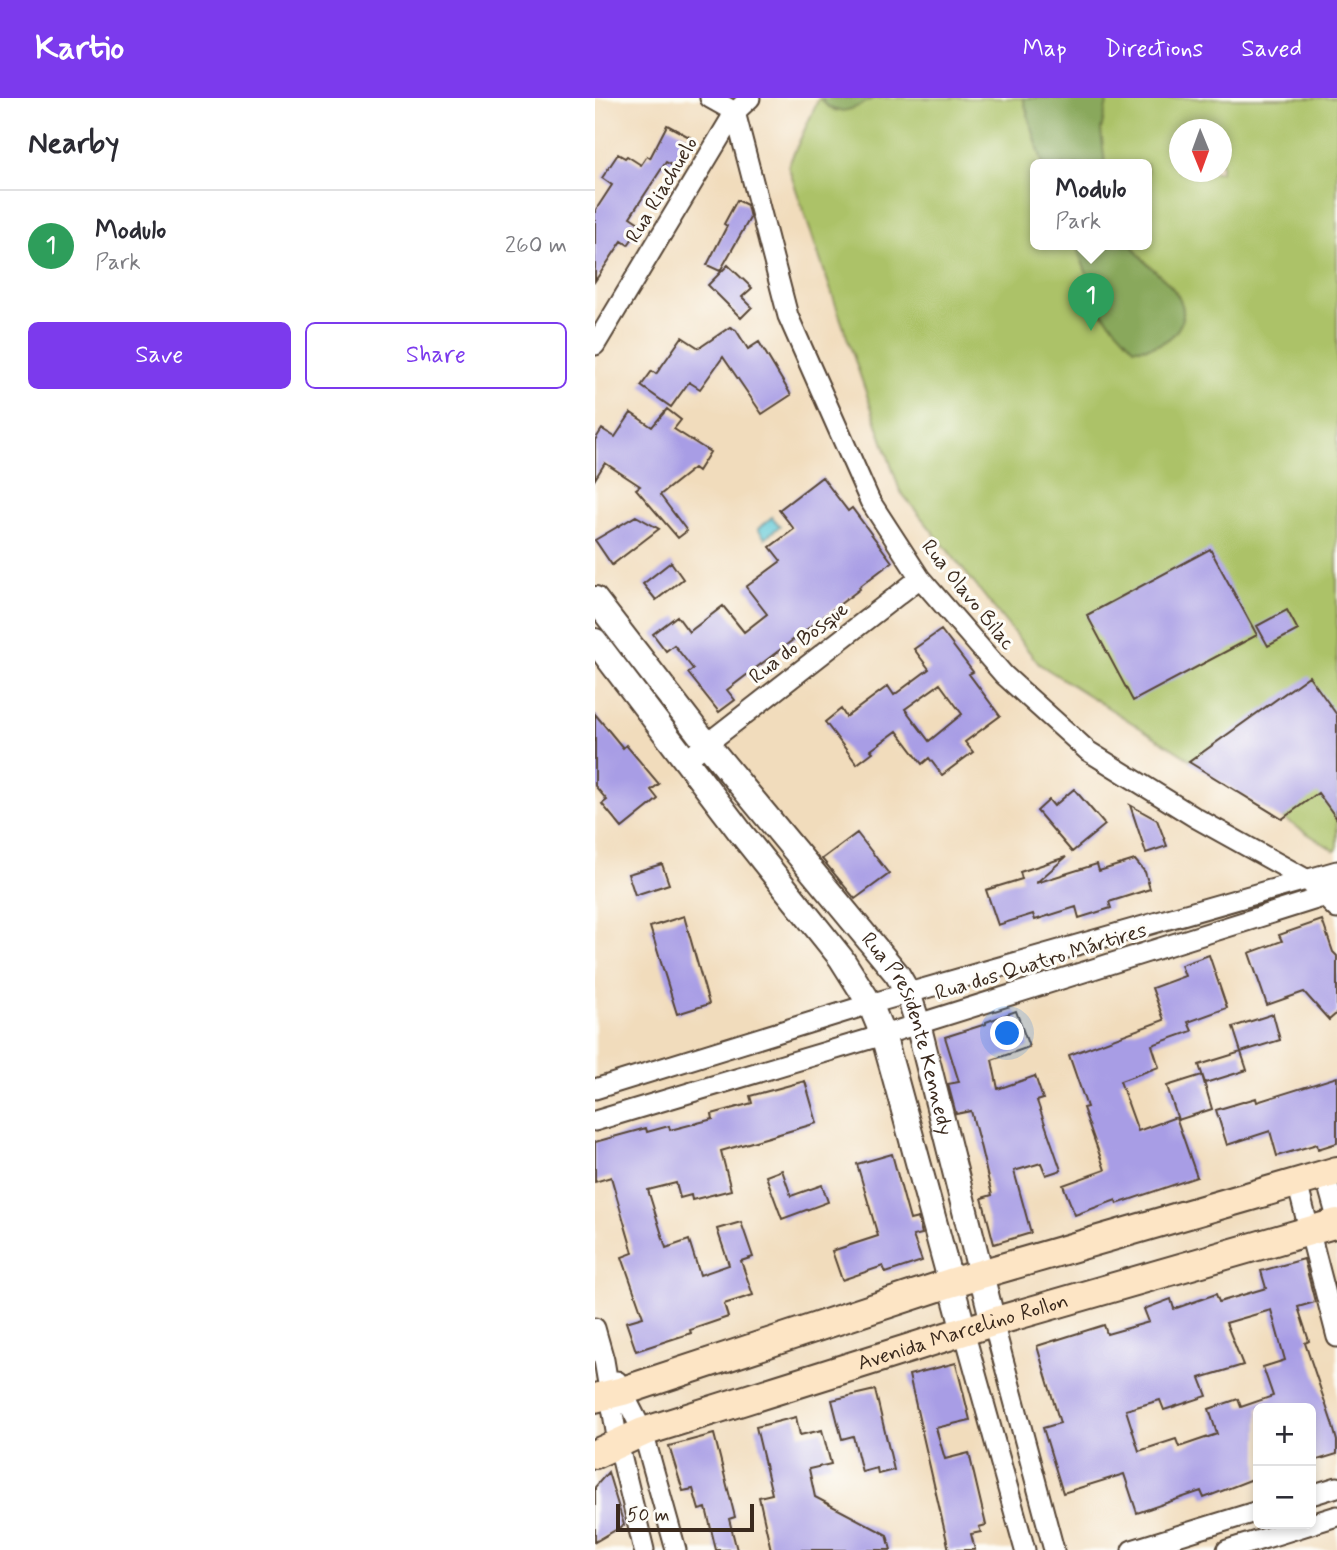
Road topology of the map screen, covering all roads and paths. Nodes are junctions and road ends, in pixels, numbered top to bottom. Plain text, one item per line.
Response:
1 (710, 98) edge
2 (743, 105) edge
3 (595, 345) edge
4 (920, 578) junction
5 (595, 599) edge
6 (595, 641) edge
7 (706, 744) junction
8 (685, 760) junction
9 (1337, 871) edge
10 (1306, 878) junction
11 (1333, 897) edge
12 (1061, 949) junction
13 (1070, 976) junction
14 (908, 993) junction
15 (870, 1004) junction
16 (918, 1024) junction
17 (883, 1035) junction
18 (595, 1088) edge
19 (595, 1121) edge
20 (1331, 1173) edge
21 (1297, 1183) junction
22 (1337, 1218) edge
23 (1337, 1223) edge
24 (1310, 1232) junction
25 (980, 1274) junction
26 (950, 1283) junction
27 (993, 1322) junction
28 (595, 1328) edge
29 (964, 1331) junction
30 (1337, 1337) edge
31 (609, 1394) edge
32 (618, 1443) edge
33 (1033, 1472) junction
34 (1005, 1477) junction
35 (1337, 1487) edge
36 (1316, 1493) edge
37 (1253, 1513) edge
38 (1337, 1516) edge
39 (644, 1550) edge
40 (676, 1550) edge
41 (1025, 1550) edge
42 (1054, 1550) edge
43 (1132, 1550) edge
44 (1227, 1550) edge

1 - 2 street
2 - 3 street, Rua Riachuelo
2 - 4 street, Rua Olavo Bilac
4 - 7 street, Rua do Bosque
4 - 10 street, Rua Olavo Bilac
5 - 7 street, Rua Presidente Kennedy
6 - 8 street, Rua Presidente Kennedy
7 - 8 street, Rua do Bosque
7 - 14 street, Rua Presidente Kennedy
8 - 15 street, Rua Presidente Kennedy
9 - 10 street, Rua dos Quatro Mártires
10 - 11 street, Rua Olavo Bilac
10 - 12 street, Rua dos Quatro Mártires
11 - 13 street, Rua dos Quatro Mártires
12 - 13 street
12 - 14 street, Rua dos Quatro Mártires
13 - 16 street, Rua dos Quatro Mártires
14 - 15 street, Rua dos Quatro Mártires
14 - 16 street, Rua Presidente Kennedy
15 - 17 street, Rua Presidente Kennedy
15 - 18 street, Rua dos Quatro Mártires
16 - 17 street, Rua dos Quatro Mártires
16 - 25 street, Rua Presidente Kennedy
17 - 19 street, Rua dos Quatro Mártires
17 - 26 street, Rua Presidente Kennedy
20 - 21 main road
20 - 22 street
21 - 24 street
21 - 25 main road
23 - 24 main road, Avenida Marcelino Rollon
24 - 27 main road, Avenida Marcelino Rollon
24 - 30 street
25 - 26 main road
25 - 27 street, Rua Presidente Kennedy
26 - 29 street, Rua Presidente Kennedy
26 - 31 main road
27 - 29 main road, Avenida Marcelino Rollon
27 - 33 street, Rua Presidente Kennedy
28 - 31 street
29 - 32 main road, Avenida Marcelino Rollon
29 - 34 street, Rua Presidente Kennedy
31 - 32 street
31 - 32 street
32 - 39 street
32 - 40 street
33 - 34 street
33 - 42 street, Rua Presidente Kennedy
34 - 41 street, Rua Presidente Kennedy
35 - 36 street
37 - 43 street
38 - 44 street

